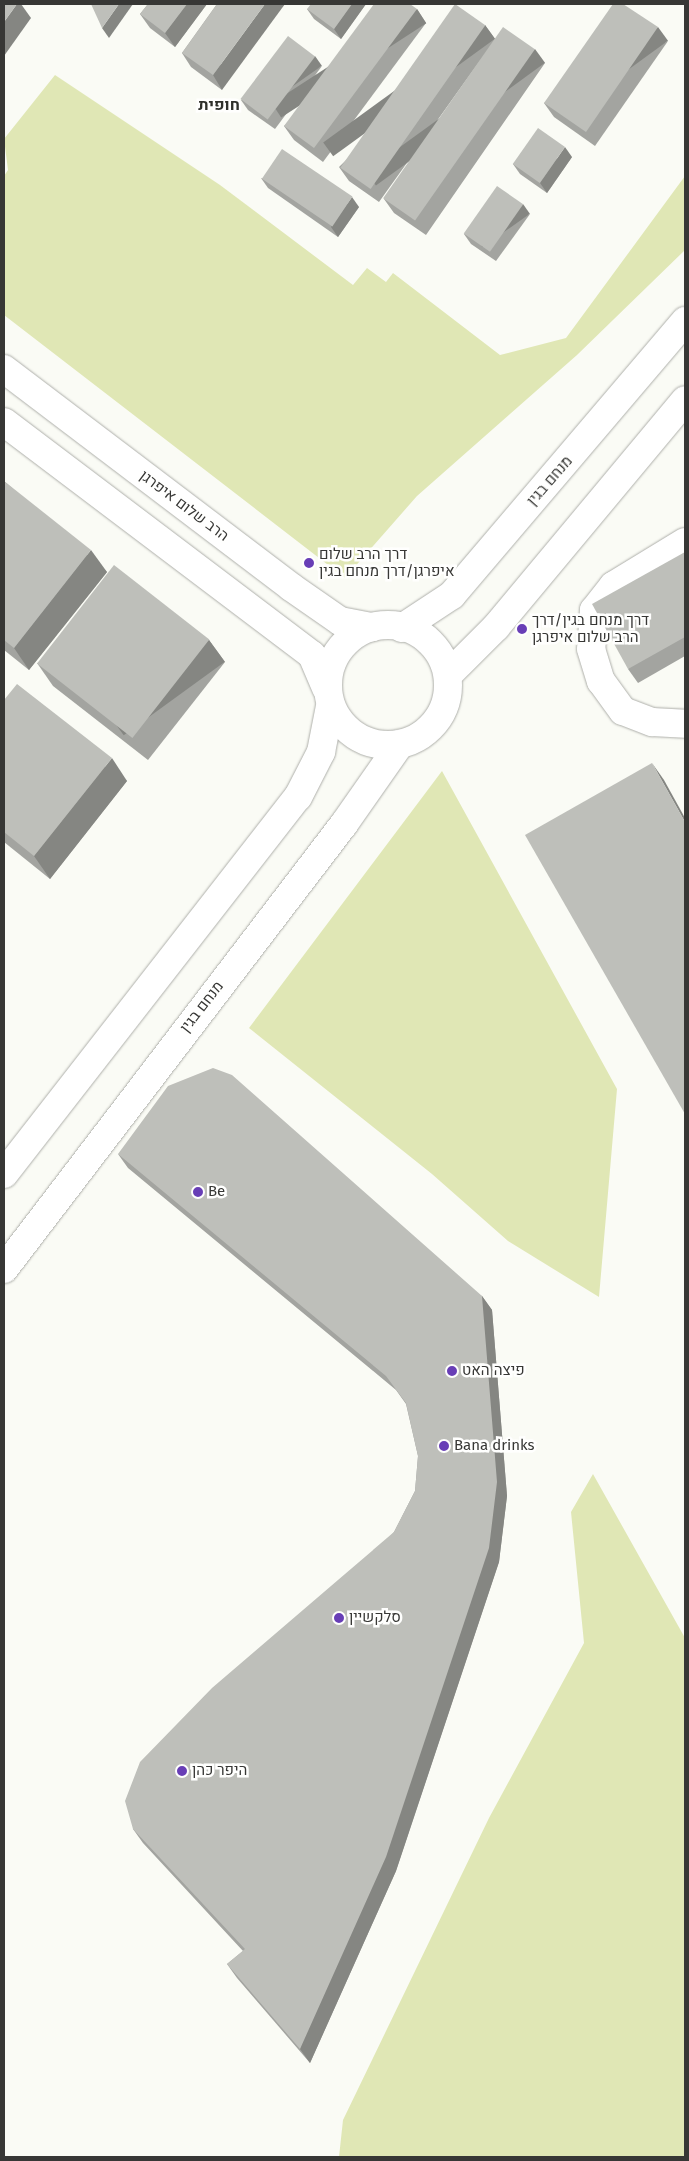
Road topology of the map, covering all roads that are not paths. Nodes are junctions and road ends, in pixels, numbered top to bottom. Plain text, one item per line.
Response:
1 (685, 321) edge
2 (4, 369) edge
3 (685, 400) edge
4 (4, 422) edge
5 (685, 542) edge
6 (372, 627) junction
7 (402, 628) junction
8 (448, 675) junction
9 (328, 697) junction
10 (685, 724) edge
11 (400, 744) junction
12 (4, 1174) edge
13 (4, 1269) edge

1 - 7 main road, מנחם בגין
2 - 6 main road, הרב שלום איפרגן
3 - 8 main road
4 - 9 main road
5 - 10 main road
6 - 7 main road
6 - 9 main road
7 - 8 main road
8 - 11 main road
9 - 11 main road
9 - 12 main road
11 - 13 main road, מנחם בגין

